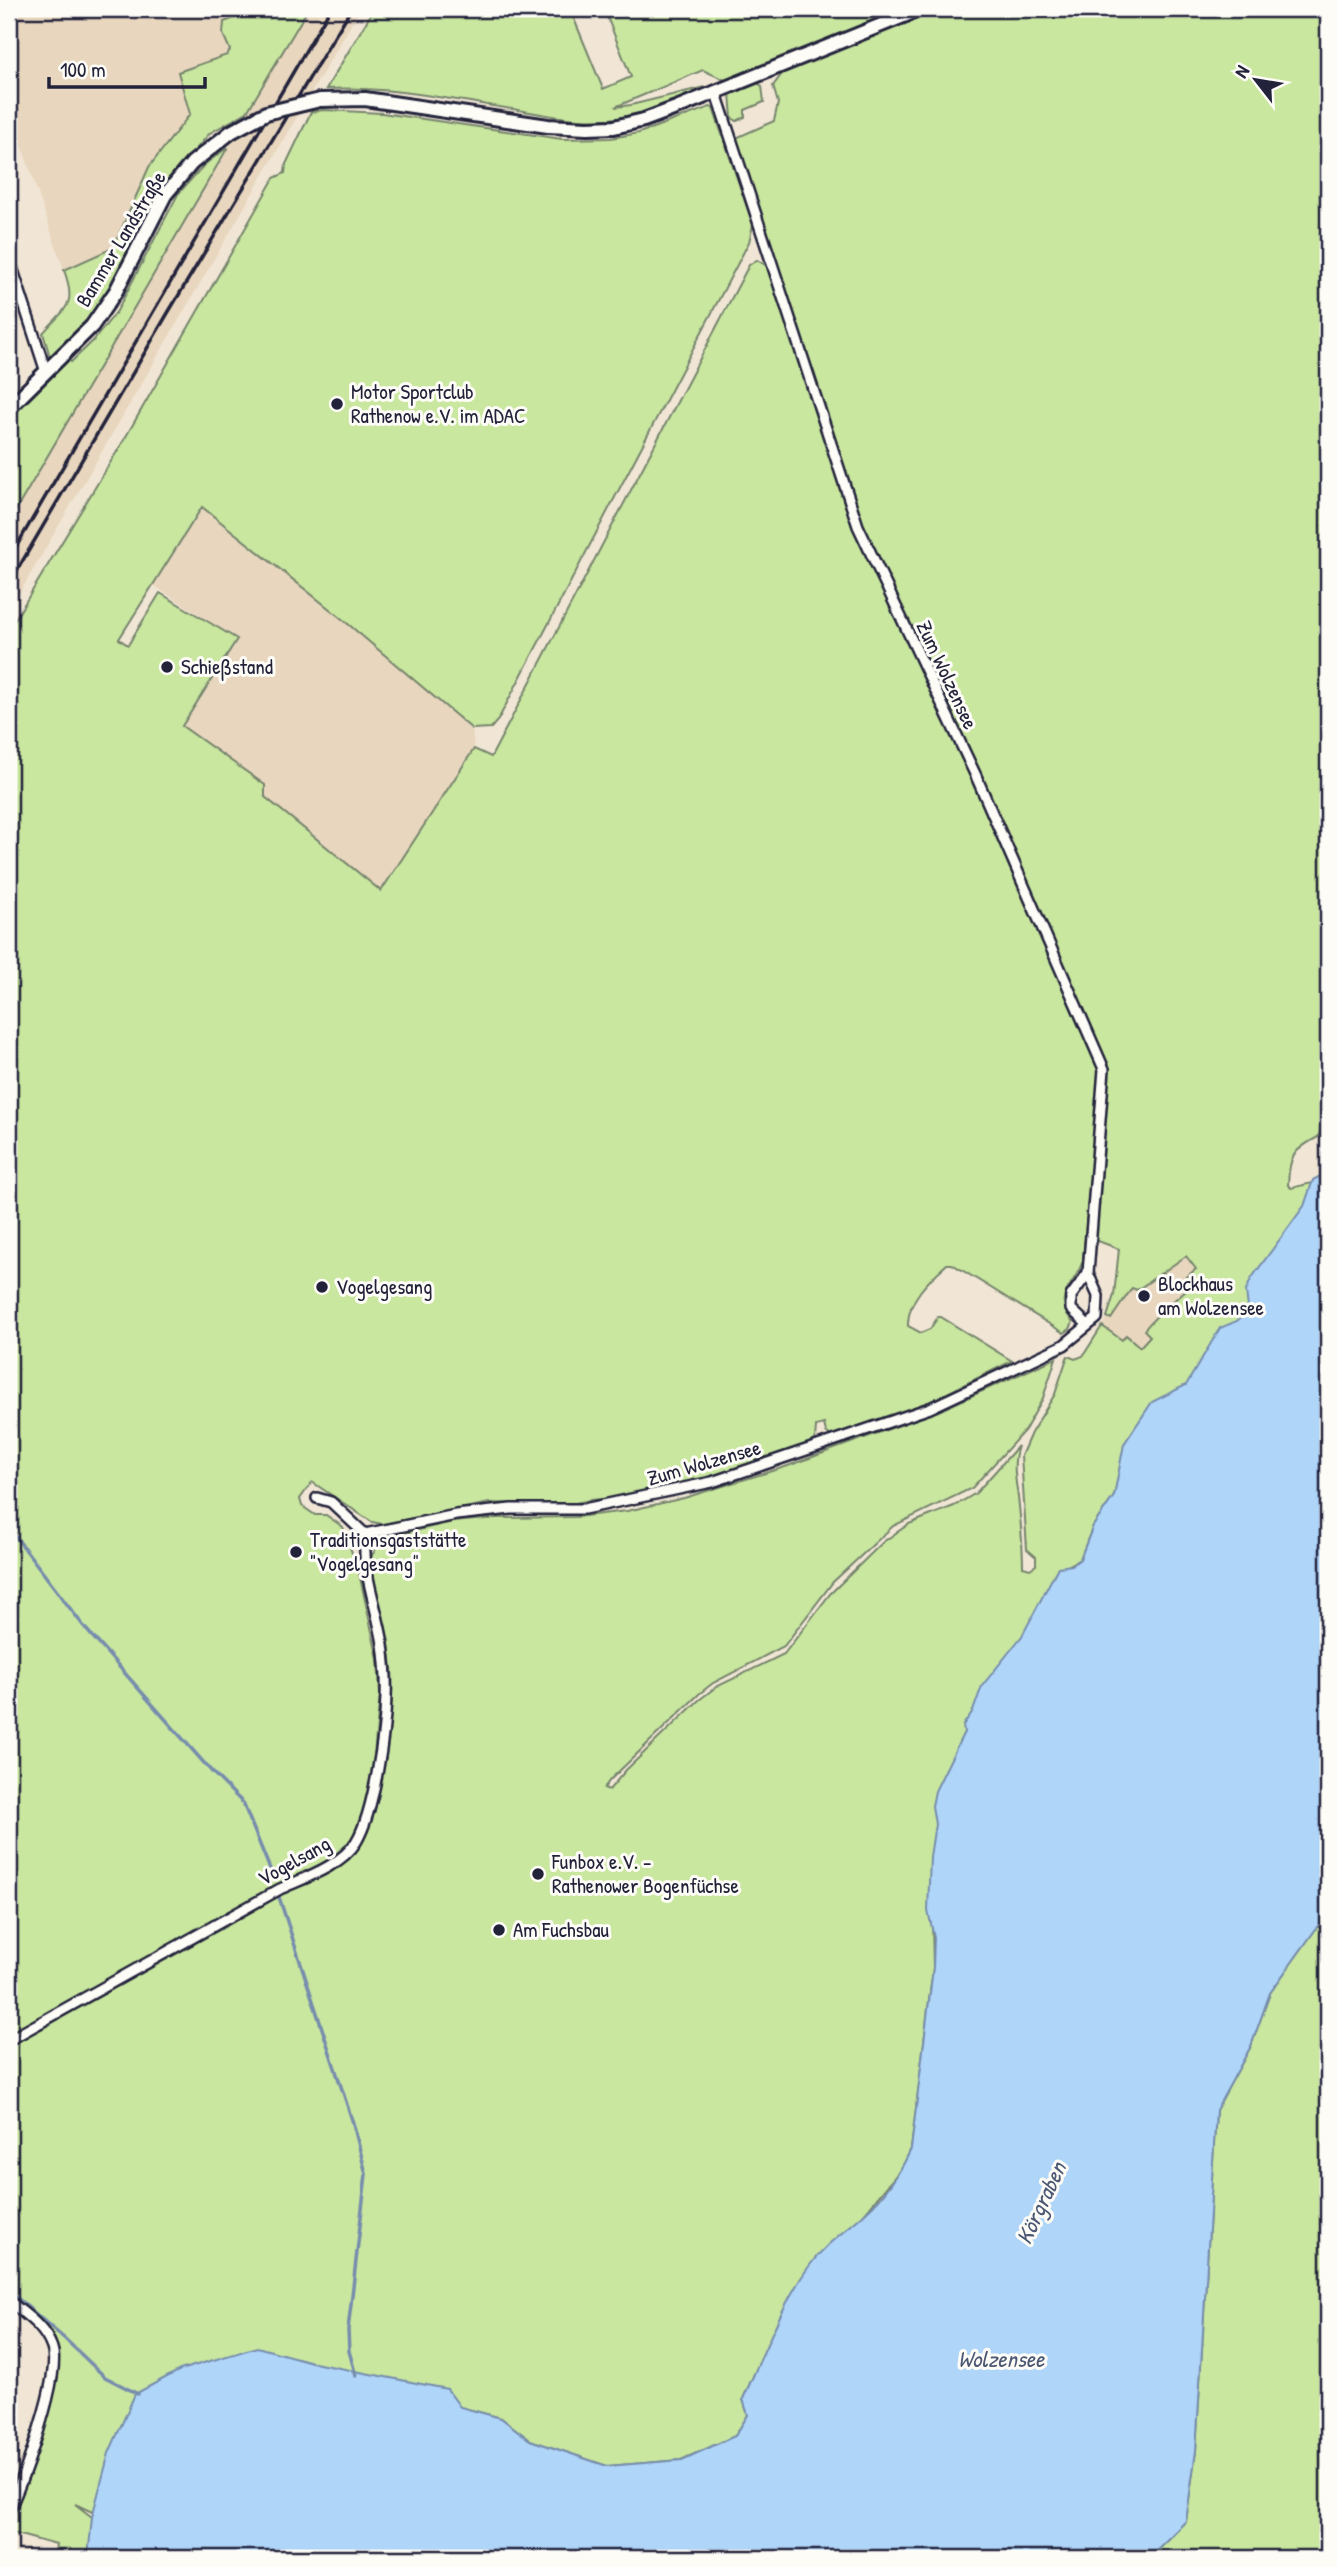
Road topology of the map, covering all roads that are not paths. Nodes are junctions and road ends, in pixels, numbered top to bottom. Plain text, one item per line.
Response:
1 (921, 9) edge
2 (716, 93) junction
3 (9, 258) edge
4 (46, 372) junction
5 (9, 408) edge
6 (1088, 1273) junction
7 (1088, 1325) junction
8 (317, 1499) dead end
9 (365, 1534) junction
10 (9, 2040) edge
11 (9, 2301) edge
12 (12, 2494) edge
13 (9, 2510) edge

1 - 2 main road, Bammer Landstraße
2 - 4 main road, Bammer Landstraße, bridge
2 - 6 street, Zum Wolzensee
3 - 4 street
4 - 5 main road, Bammer Landstraße
6 - 7 street, Zum Wolzensee
6 - 7 street, Zum Wolzensee
7 - 9 street, Zum Wolzensee
8 - 9 street
9 - 10 street, Vogelsang
11 - 12 street
12 - 13 street

